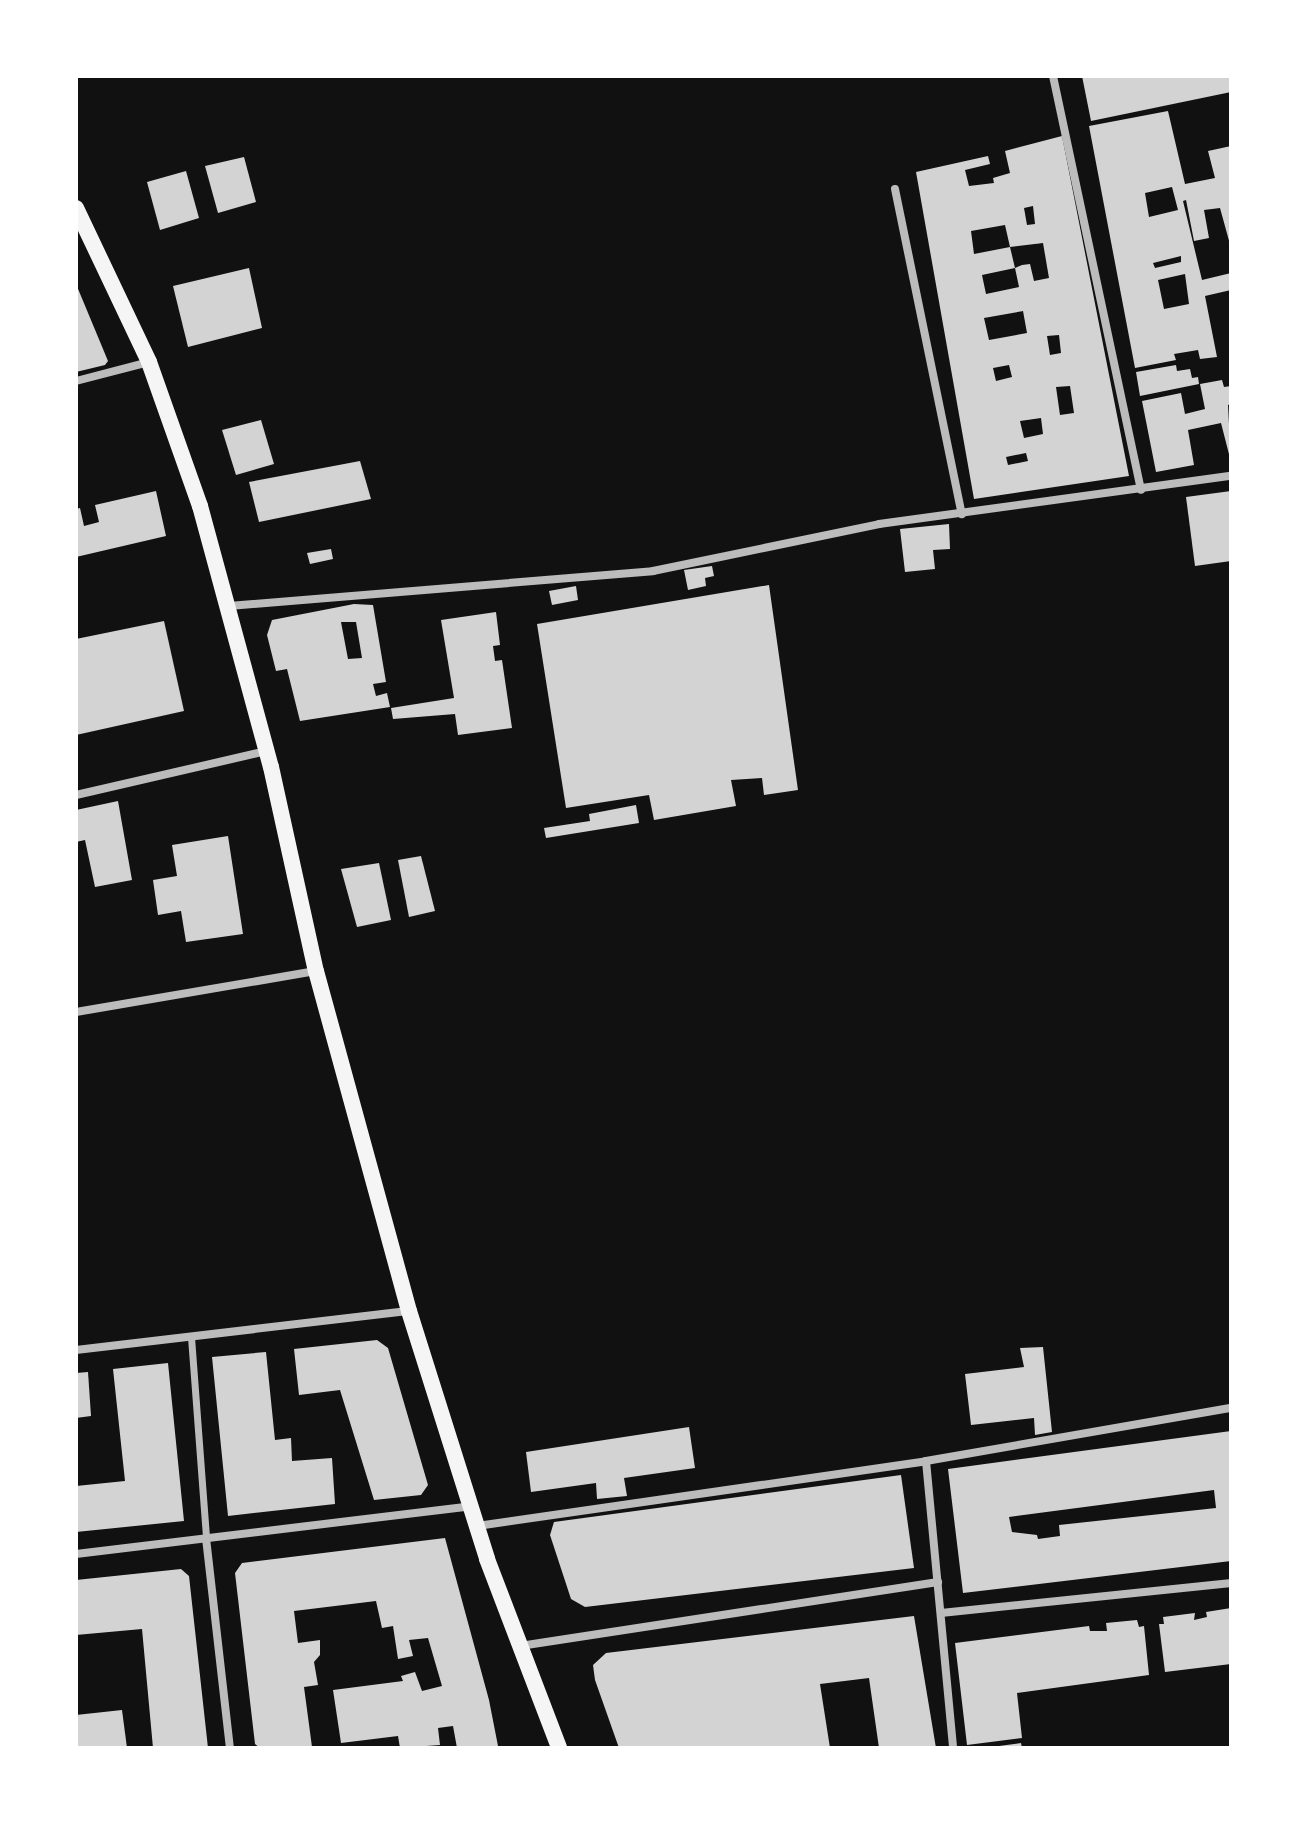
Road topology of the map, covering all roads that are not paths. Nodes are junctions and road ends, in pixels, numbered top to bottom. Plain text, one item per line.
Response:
1 (1053, 76) edge
2 (895, 189) dead end
3 (76, 208) edge
4 (149, 362) junction
5 (76, 381) edge
6 (1231, 476) edge
7 (1141, 490) junction
8 (962, 514) junction
9 (229, 606) junction
10 (266, 751) junction
11 (76, 795) edge
12 (316, 971) junction
13 (76, 1012) edge
14 (409, 1311) junction
15 (191, 1337) junction
16 (76, 1350) edge
17 (1231, 1408) edge
18 (926, 1461) junction
19 (471, 1506) junction
20 (477, 1526) junction
21 (206, 1538) junction
22 (76, 1554) edge
23 (938, 1582) junction
24 (1231, 1583) edge
25 (941, 1613) junction
26 (517, 1646) junction
27 (230, 1748) edge
28 (559, 1748) edge
29 (953, 1748) edge

1 - 7 street
2 - 8 street
3 - 4 main road
4 - 5 street
4 - 9 main road
6 - 7 street
7 - 8 street
8 - 9 street
9 - 10 main road
10 - 11 street
10 - 12 main road
12 - 13 street
12 - 14 main road
14 - 15 street
14 - 19 main road
15 - 16 street
15 - 21 street
17 - 18 street
18 - 20 street
18 - 23 street
19 - 20 main road
19 - 21 street
20 - 26 main road
21 - 22 street
21 - 27 street
23 - 25 street
23 - 26 street
24 - 25 street
25 - 29 street
26 - 28 main road

